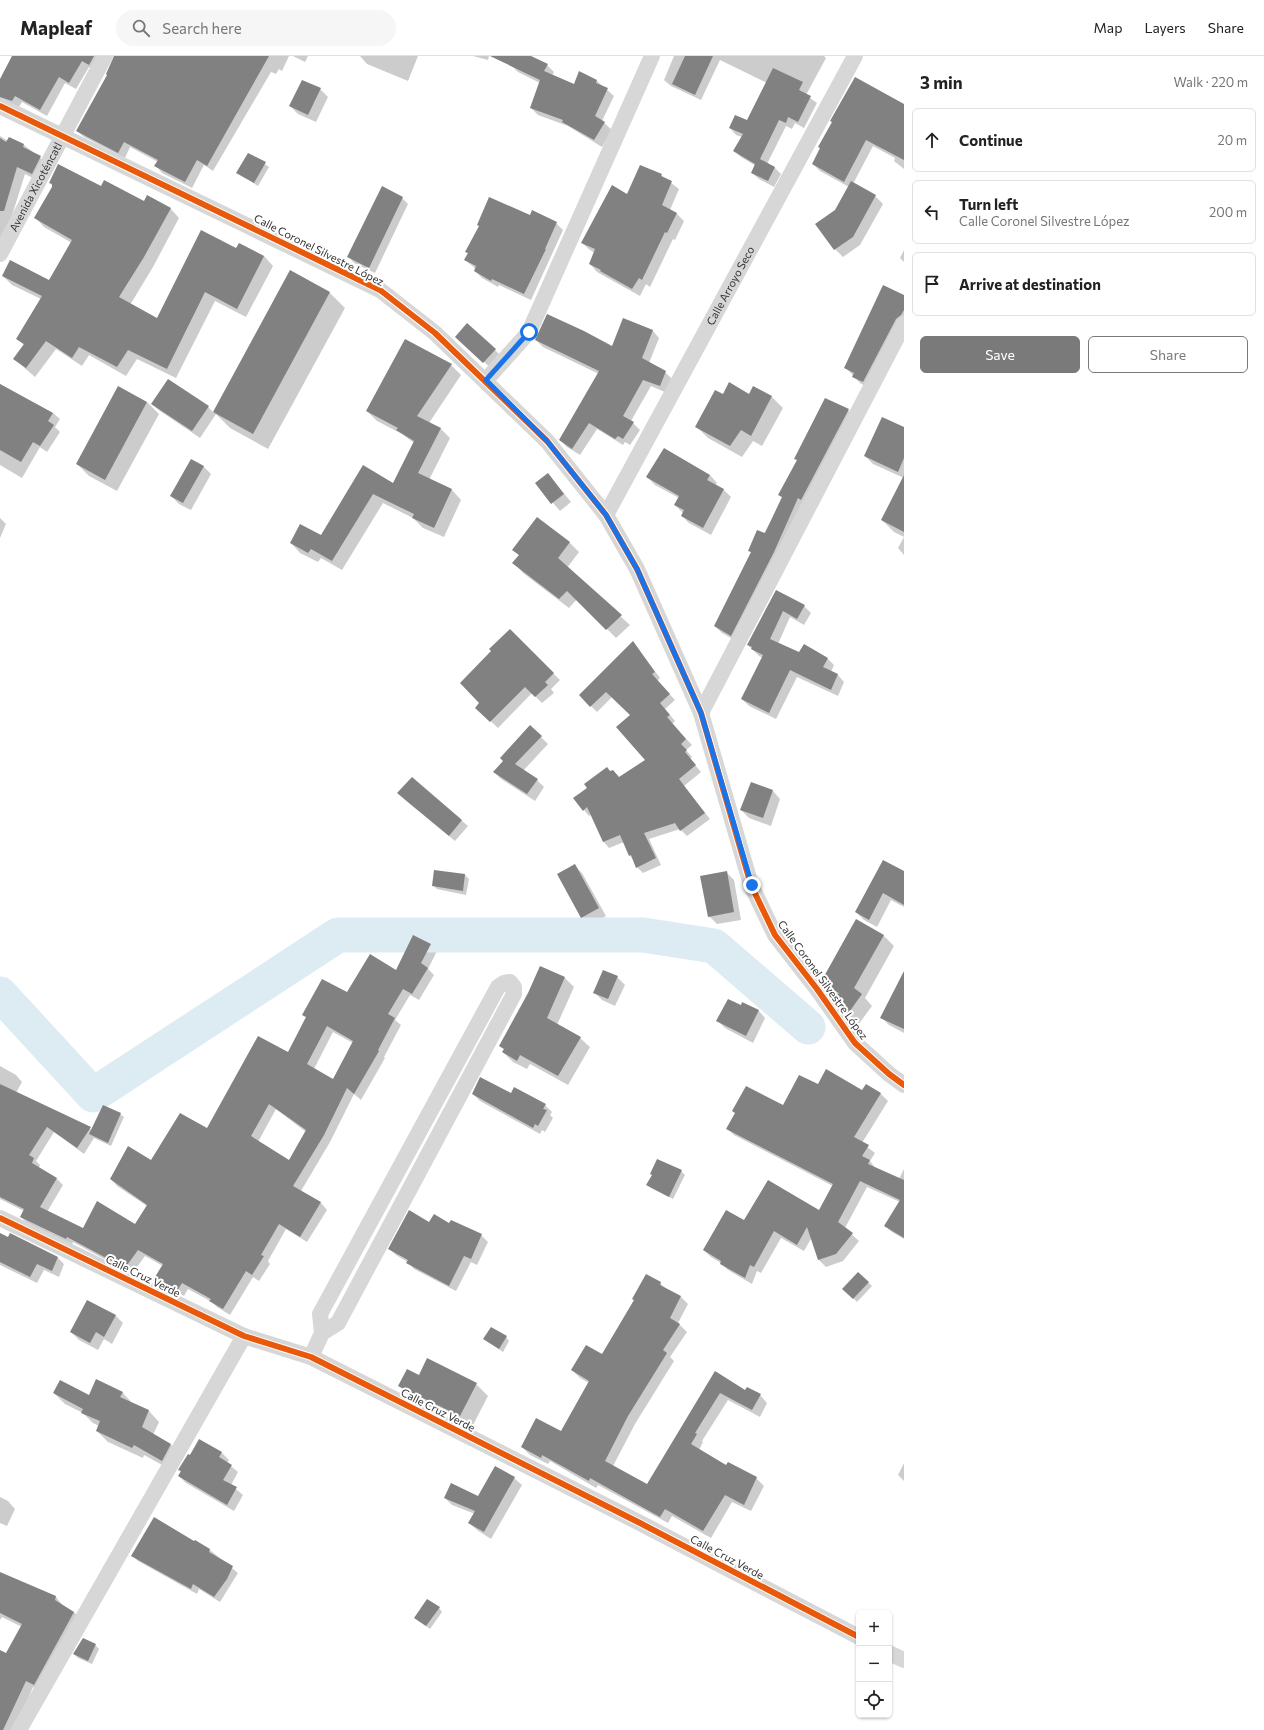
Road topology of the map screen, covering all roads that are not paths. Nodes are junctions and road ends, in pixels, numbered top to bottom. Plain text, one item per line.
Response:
1 (105, 56) edge
2 (652, 56) edge
3 (855, 56) edge
4 (0, 106) edge
5 (63, 136) junction
6 (0, 254) edge
7 (904, 324) edge
8 (486, 380) junction
9 (606, 515) junction
10 (701, 713) junction
11 (904, 1085) edge
12 (0, 1218) edge
13 (322, 1333) junction
14 (244, 1336) junction
15 (311, 1357) junction
16 (856, 1635) edge
17 (892, 1654) edge
18 (904, 1660) edge
19 (19, 1730) edge

1 - 5 street, Avenida Xicoténcatl
2 - 8 street
3 - 9 street, Calle Arroyo Seco
4 - 5 street, Calle Coronel Silvestre López
5 - 6 street, Avenida Xicoténcatl
5 - 8 street, Calle Coronel Silvestre López
7 - 10 street
8 - 9 street, Calle Coronel Silvestre López
9 - 10 street, Calle Coronel Silvestre López
10 - 11 street, Calle Coronel Silvestre López
12 - 14 street, Calle Cruz Verde
13 - 13 street
13 - 15 street
14 - 15 street, Calle Cruz Verde
14 - 19 street
15 - 16 street, Calle Cruz Verde
17 - 18 street

